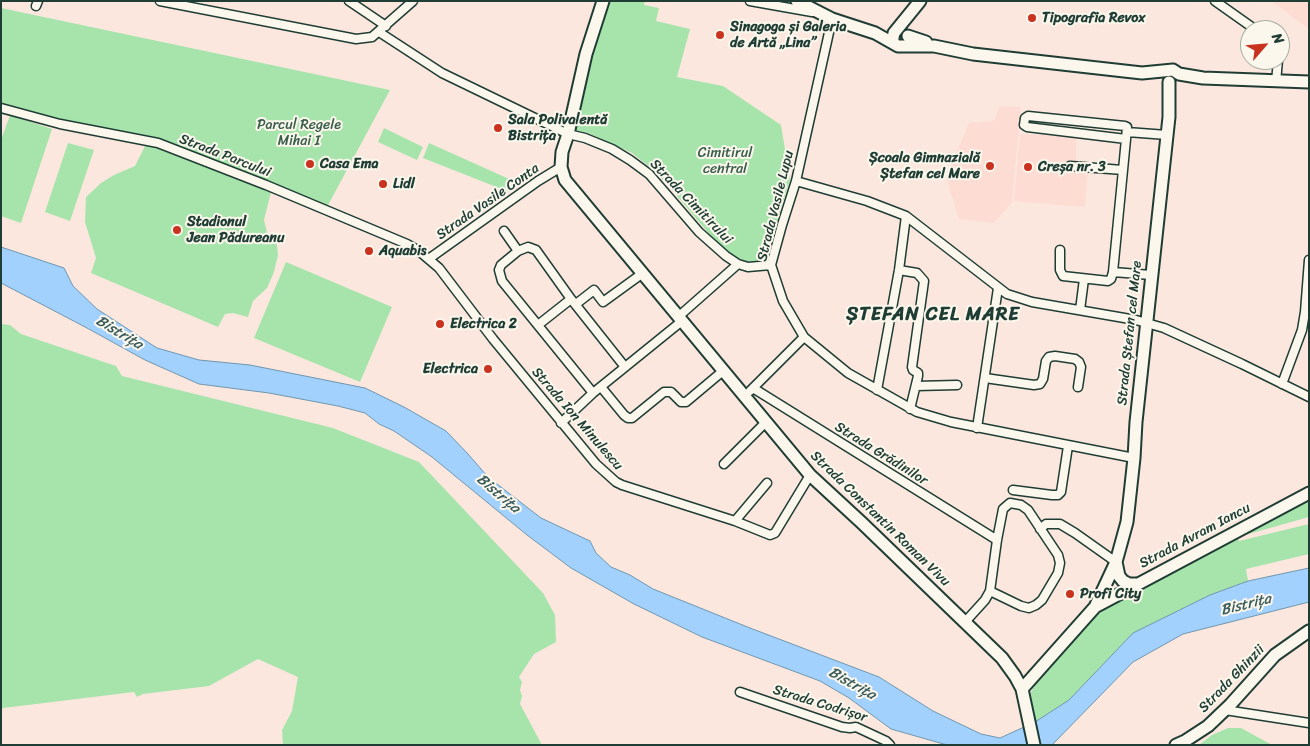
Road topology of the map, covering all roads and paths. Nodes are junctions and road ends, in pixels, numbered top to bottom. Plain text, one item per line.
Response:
1 (160, 1) edge
2 (349, 1) edge
3 (413, 1) edge
4 (603, 1) edge
5 (750, 1) edge
6 (796, 1) edge
7 (1215, 1) edge
8 (917, 6) edge
9 (818, 13) junction
10 (832, 19) junction
11 (1242, 20) edge
12 (386, 26) junction
13 (379, 32) junction
14 (901, 37) junction
15 (1277, 70) edge
16 (1173, 78) junction
17 (1276, 82) junction
18 (1309, 82) edge
19 (1, 108) edge
20 (568, 134) junction
21 (1167, 135) junction
22 (1127, 136) junction
23 (1070, 166) dead end
24 (561, 167) junction
25 (1123, 170) junction
26 (796, 181) junction
27 (906, 216) junction
28 (504, 231) dead end
29 (1060, 250) dead end
30 (518, 252) junction
31 (430, 258) junction
32 (1309, 260) edge
33 (738, 264) junction
34 (771, 265) junction
35 (899, 270) junction
36 (1113, 272) junction
37 (643, 273) junction
38 (1151, 276) junction
39 (1084, 279) junction
40 (998, 288) junction
41 (574, 302) junction
42 (1080, 310) junction
43 (680, 319) junction
44 (1147, 323) junction
45 (538, 325) junction
46 (804, 337) junction
47 (625, 367) junction
48 (723, 371) junction
49 (984, 378) junction
50 (1282, 384) junction
51 (957, 385) dead end
52 (916, 386) junction
53 (601, 387) junction
54 (1078, 387) dead end
55 (878, 390) junction
56 (749, 392) junction
57 (593, 393) junction
58 (1309, 396) edge
59 (910, 408) junction
60 (766, 422) junction
61 (561, 423) junction
62 (977, 428) junction
63 (1068, 446) junction
64 (1134, 458) junction
65 (724, 464) dead end
66 (810, 475) junction
67 (767, 483) dead end
68 (1013, 490) dead end
69 (1309, 493) edge
70 (735, 521) junction
71 (1040, 529) junction
72 (996, 540) junction
73 (1116, 562) junction
74 (1136, 584) junction
75 (990, 591) junction
76 (1095, 607) junction
77 (965, 622) junction
78 (1309, 631) edge
79 (1022, 689) junction
80 (740, 692) dead end
81 (1225, 710) junction
82 (1309, 723) edge
83 (890, 745) edge
84 (1034, 745) edge
85 (1176, 745) edge

1 - 13 street
2 - 12 street
3 - 12 street
4 - 20 street
5 - 9 street
6 - 9 street
7 - 11 street
8 - 14 street
9 - 10 street
10 - 14 street
10 - 26 street, Strada Vasile Lupu
12 - 13 street
13 - 20 street, Strada Cimitirului
14 - 16 street
15 - 17 street
16 - 17 street
16 - 21 street, Strada Ștefan cel Mare
17 - 18 street
19 - 31 street, Strada Parcului
20 - 24 street
20 - 33 street, Strada Cimitirului
21 - 22 street
21 - 38 street, Strada Ștefan cel Mare
22 - 22 street
22 - 25 street
23 - 25 street
24 - 31 street, Strada Vasile Conta
24 - 37 street, Strada Constantin Roman Vivu
25 - 36 street
26 - 27 street
26 - 34 street, Strada Vasile Lupu
27 - 35 street
27 - 40 street
28 - 30 street
29 - 39 street
30 - 41 street
30 - 45 street
31 - 61 street, Strada Ion Minulescu
32 - 50 street
33 - 34 street
33 - 43 street
34 - 46 street, Strada Vasile Lupu
35 - 52 street
35 - 55 street
36 - 38 street
36 - 39 street
37 - 41 street
37 - 43 street, Strada Constantin Roman Vivu
38 - 44 street, Strada Ștefan cel Mare
39 - 42 street
40 - 42 street
40 - 49 street
41 - 45 street
41 - 47 street
42 - 44 street
43 - 47 street
43 - 48 street, Strada Constantin Roman Vivu
44 - 50 street
44 - 64 street, Strada Ștefan cel Mare
45 - 57 street
46 - 55 street, Strada Vasile Lupu
46 - 56 street
47 - 53 street
48 - 53 street
48 - 56 street, Strada Constantin Roman Vivu
49 - 54 street
49 - 62 street
50 - 58 street
51 - 52 street
52 - 59 street
53 - 57 street
55 - 59 street, Strada Vasile Lupu
56 - 60 street, Strada Constantin Roman Vivu
56 - 72 street, Strada Grădinilor
57 - 61 street
59 - 62 street, Strada Vasile Lupu
60 - 65 street
60 - 66 street, Strada Constantin Roman Vivu
61 - 70 street, Strada Ion Minulescu
62 - 63 street, Strada Vasile Lupu
63 - 64 street, Strada Vasile Lupu
63 - 68 street
64 - 73 street, Strada Ștefan cel Mare
66 - 70 street, Strada Ion Minulescu
66 - 77 street, Strada Constantin Roman Vivu
67 - 70 street
69 - 74 street, Strada Avram Iancu
71 - 72 street
71 - 73 street
71 - 75 street
72 - 75 street
73 - 74 street
73 - 76 street, Strada Ștefan cel Mare
74 - 76 street, Strada Avram Iancu
75 - 77 street
76 - 79 street, Strada Ștefan cel Mare
77 - 79 street, Strada Constantin Roman Vivu
78 - 81 street, Strada Ghinzii
79 - 84 street
80 - 83 street, Strada Codrișor
81 - 82 street
81 - 85 street, Strada Ghinzii

